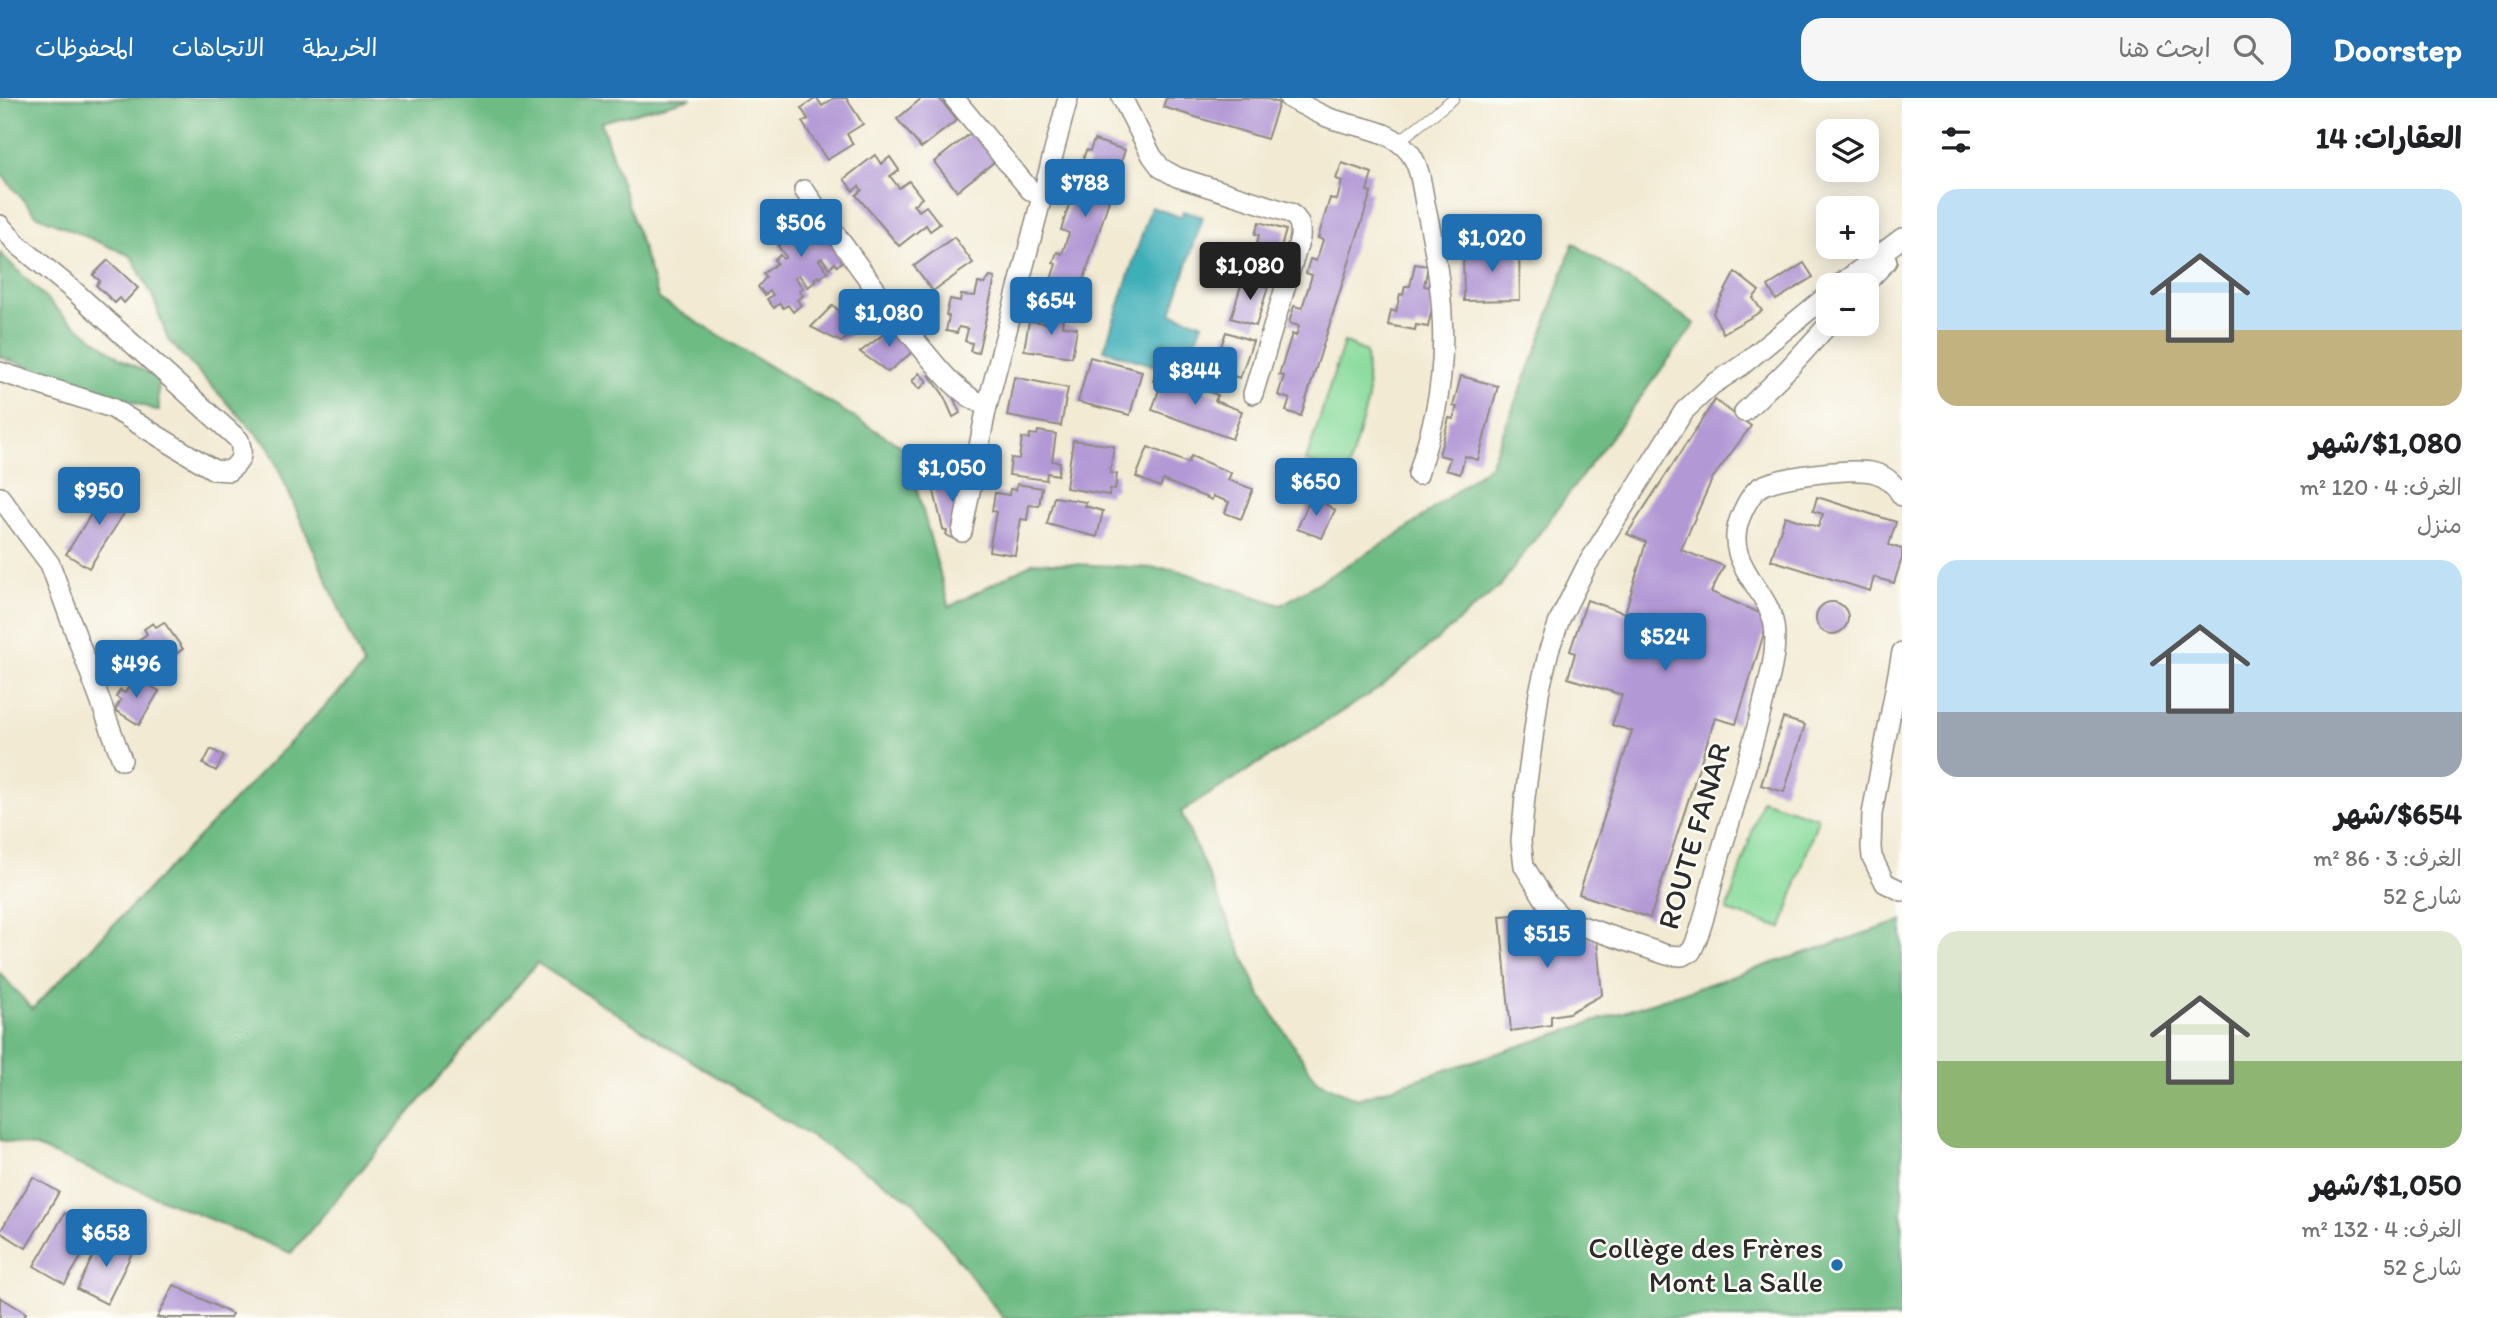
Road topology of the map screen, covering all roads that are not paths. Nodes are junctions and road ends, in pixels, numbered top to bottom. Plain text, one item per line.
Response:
1 (954, 98) edge
2 (1068, 98) edge
3 (1122, 98) edge
4 (1289, 98) edge
5 (1454, 98) edge
6 (1397, 143) junction
7 (804, 190) dead end
8 (1043, 198) junction
9 (0, 225) edge
10 (1902, 238) edge
11 (1902, 245) edge
12 (1855, 273) edge
13 (1875, 273) edge
14 (1816, 304) edge
15 (1818, 336) edge
16 (0, 372) edge
17 (1253, 394) dead end
18 (987, 405) junction
19 (1744, 412) dead end
20 (1418, 475) dead end
21 (1902, 496) edge
22 (0, 497) edge
23 (962, 532) dead end
24 (1902, 652) edge
25 (122, 760) dead end
26 (1902, 891) edge

1 - 8 street
2 - 8 street
3 - 17 street
4 - 6 street
5 - 6 lane
6 - 20 street
7 - 18 street
8 - 18 street
9 - 16 street
10 - 12 street
11 - 13 street
14 - 21 street, ROUTE FANAR
15 - 19 street
18 - 23 street
22 - 25 street
24 - 26 street

